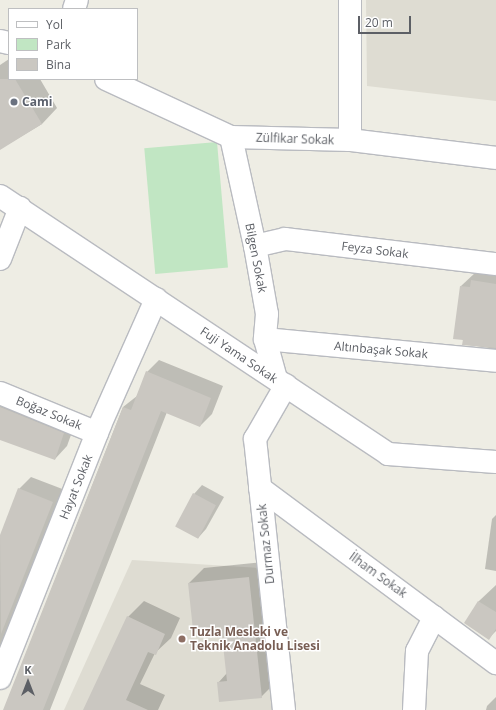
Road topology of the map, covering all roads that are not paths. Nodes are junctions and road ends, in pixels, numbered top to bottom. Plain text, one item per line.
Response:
1 (350, 0) edge
2 (108, 80) edge
3 (231, 137) junction
4 (350, 140) junction
5 (496, 158) edge
6 (0, 196) edge
7 (20, 208) junction
8 (255, 246) junction
9 (0, 259) edge
10 (496, 264) edge
11 (156, 299) junction
12 (265, 339) junction
13 (496, 361) edge
14 (281, 382) junction
15 (0, 393) edge
16 (97, 433) junction
17 (496, 462) edge
18 (260, 488) junction
19 (434, 617) junction
20 (496, 663) edge
21 (0, 678) edge
22 (284, 710) edge
23 (414, 710) edge

1 - 4 street
2 - 3 street, Zülfikar Sokak
3 - 4 street, Zülfikar Sokak
3 - 8 street, Bilgen Sokak
4 - 5 street, Zülfikar Sokak
6 - 7 street, Fuji Yama Sokak
7 - 9 street
7 - 11 street, Fuji Yama Sokak
8 - 10 street, Feyza Sokak
8 - 12 street, Bilgen Sokak
11 - 14 street, Fuji Yama Sokak
11 - 16 street, Hayat Sokak
12 - 13 street, Altınbaşak Sokak
12 - 14 street, Bilgen Sokak
14 - 17 street, Fuji Yama Sokak
14 - 18 street, Durmaz Sokak
15 - 16 street, Boğaz Sokak
16 - 21 street, Hayat Sokak
18 - 19 street, İlham Sokak
18 - 22 street, Durmaz Sokak
19 - 20 street, İlham Sokak
19 - 23 street

